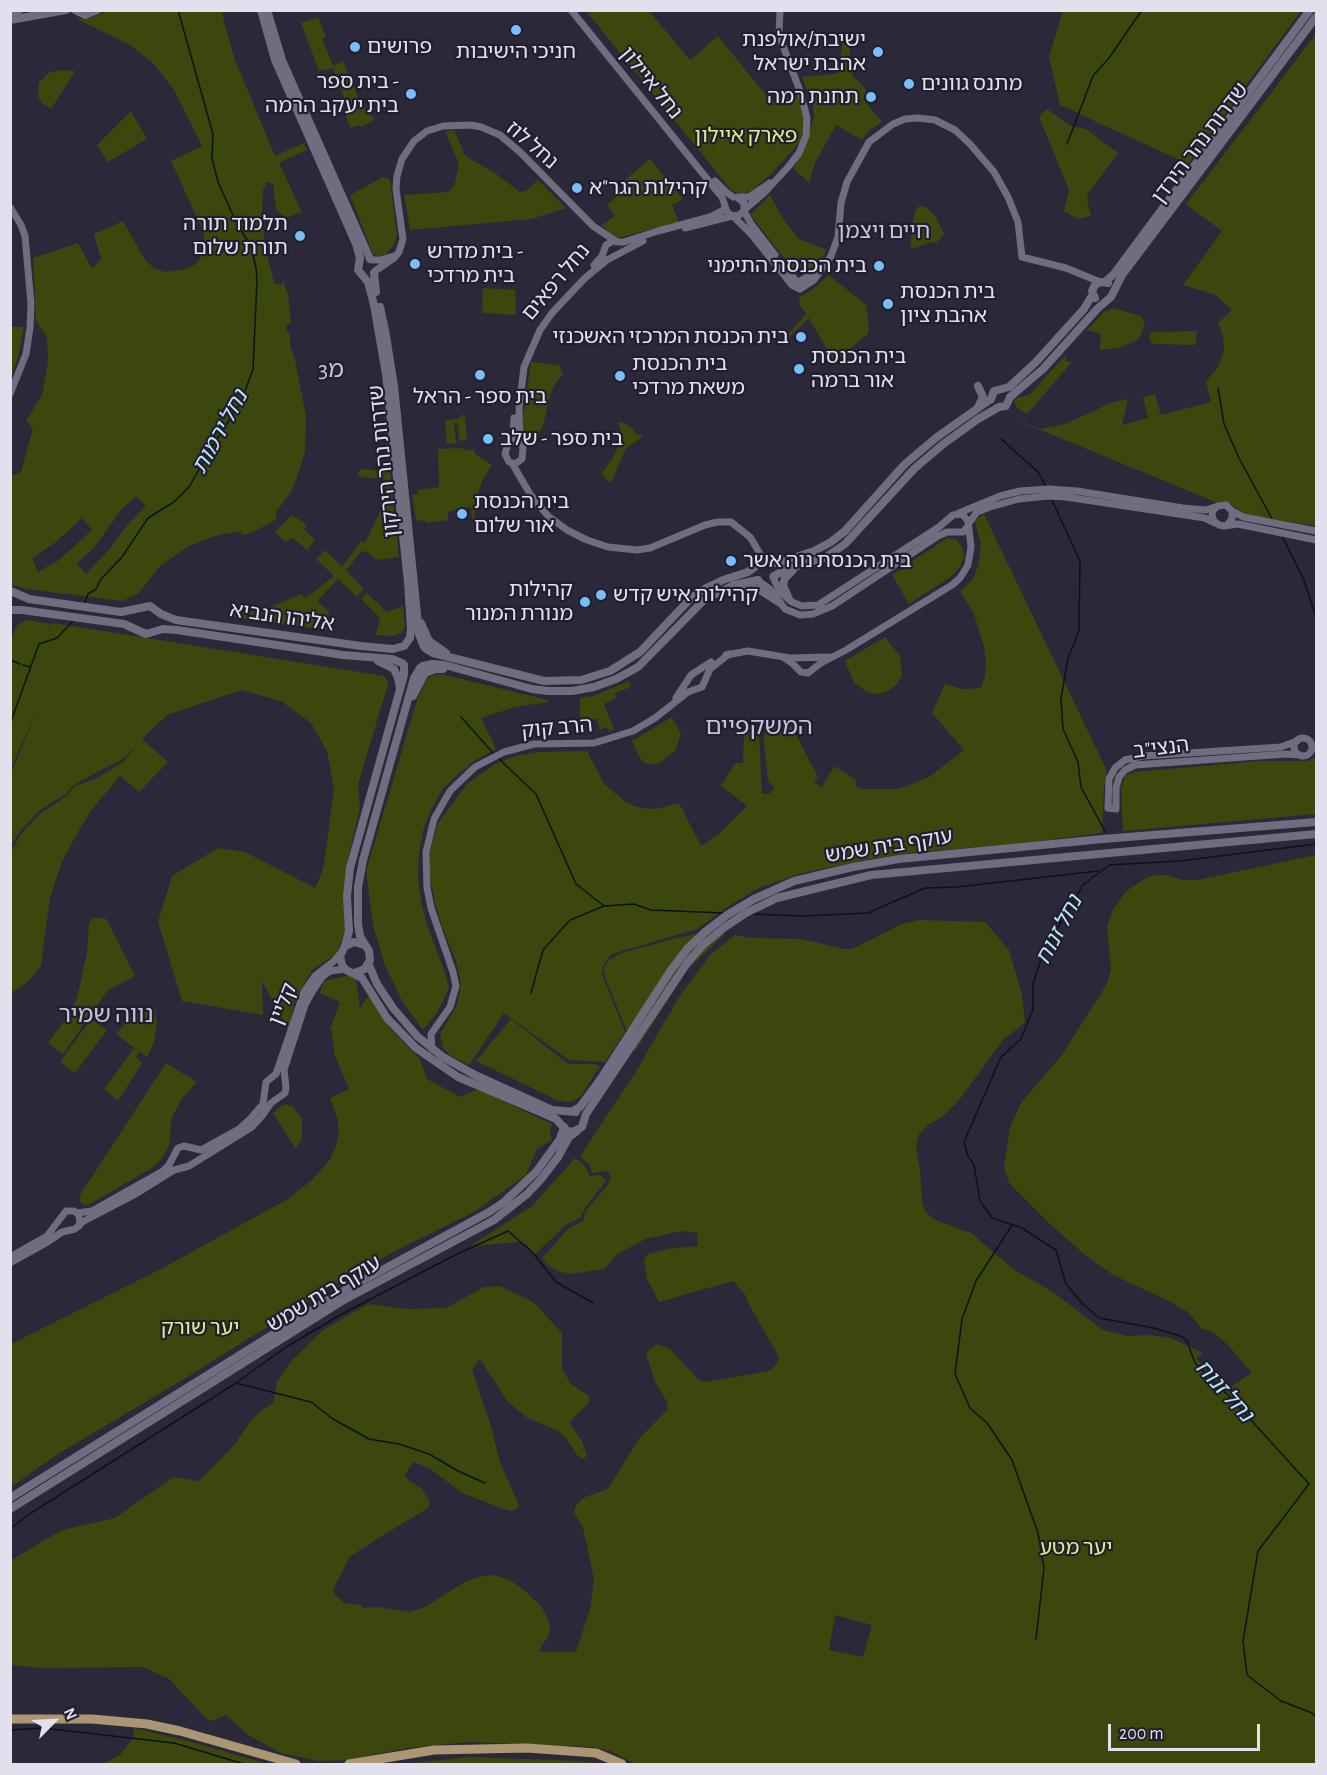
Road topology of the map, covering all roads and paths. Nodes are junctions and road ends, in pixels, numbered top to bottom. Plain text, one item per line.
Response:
1 (19, 10) edge
2 (66, 10) edge
3 (97, 10) edge
4 (261, 10) edge
5 (267, 10) edge
6 (571, 10) edge
7 (577, 10) edge
8 (780, 10) edge
9 (1310, 10) edge
10 (75, 11) edge
11 (10, 12) edge
12 (1317, 17) edge
13 (10, 20) edge
14 (775, 180) junction
15 (736, 197) junction
16 (10, 207) edge
17 (725, 207) junction
18 (744, 210) junction
19 (732, 216) junction
20 (592, 226) junction
21 (615, 242) junction
22 (605, 248) junction
23 (617, 254) junction
24 (396, 255) junction
25 (371, 260) junction
26 (360, 262) junction
27 (374, 272) junction
28 (1077, 272) junction
29 (364, 276) junction
30 (1103, 282) junction
31 (797, 286) junction
32 (1113, 291) junction
33 (1093, 292) junction
34 (1106, 301) junction
35 (978, 386) dead end
36 (1004, 389) junction
37 (10, 394) edge
38 (1010, 397) junction
39 (991, 399) junction
40 (999, 407) junction
41 (976, 411) junction
42 (515, 441) junction
43 (521, 460) junction
44 (512, 463) junction
45 (530, 494) junction
46 (1215, 507) junction
47 (1231, 510) junction
48 (959, 513) junction
49 (950, 519) junction
50 (1215, 522) junction
51 (968, 524) junction
52 (1227, 525) junction
53 (1317, 531) edge
54 (957, 532) junction
55 (1317, 540) edge
56 (755, 546) junction
57 (970, 557) junction
58 (769, 563) junction
59 (756, 565) junction
60 (795, 568) junction
61 (773, 577) junction
62 (759, 581) junction
63 (727, 588) junction
64 (12, 591) edge
65 (785, 601) junction
66 (139, 608) junction
67 (417, 609) junction
68 (10, 610) edge
69 (157, 610) junction
70 (136, 629) junction
71 (156, 630) junction
72 (405, 645) junction
73 (424, 646) junction
74 (729, 654) junction
75 (833, 656) junction
76 (783, 657) junction
77 (806, 658) junction
78 (373, 659) junction
79 (457, 659) junction
80 (403, 664) junction
81 (421, 667) junction
82 (798, 668) junction
83 (812, 669) junction
84 (465, 671) junction
85 (695, 673) junction
86 (688, 679) junction
87 (705, 679) junction
88 (695, 689) junction
89 (399, 694) junction
90 (673, 703) junction
91 (400, 727) junction
92 (1307, 740) junction
93 (1297, 741) junction
94 (1317, 742) edge
95 (1317, 750) edge
96 (1308, 754) junction
97 (1300, 756) junction
98 (1317, 822) edge
99 (1317, 834) edge
100 (364, 945) junction
101 (342, 950) junction
102 (369, 964) junction
103 (350, 971) junction
104 (434, 1029) junction
105 (412, 1032) junction
106 (432, 1049) junction
107 (273, 1077) junction
108 (284, 1082) junction
109 (266, 1092) junction
110 (277, 1098) junction
111 (571, 1111) junction
112 (563, 1126) junction
113 (580, 1127) junction
114 (190, 1149) junction
115 (173, 1155) junction
116 (192, 1162) junction
117 (183, 1167) junction
118 (77, 1213) junction
119 (60, 1219) junction
120 (79, 1226) junction
121 (68, 1230) junction
122 (10, 1257) edge
123 (10, 1263) edge
124 (10, 1498) edge
125 (10, 1509) edge
126 (10, 1718) edge
127 (296, 1764) edge
128 (349, 1764) edge
129 (622, 1764) edge

1 - 11 main road
2 - 13 main road
3 - 10 main road
4 - 26 main road
5 - 25 main road
6 - 17 street, נחל איילון
7 - 15 street, נחל איילון
8 - 14 street
9 - 30 main road, שדרות נהר הירדן
12 - 32 main road, שדרות נהר הירדן
14 - 15 street
14 - 18 street
15 - 17 street
15 - 18 street
16 - 37 street
17 - 19 street
17 - 21 street, נחל רפאים
18 - 19 street
18 - 31 street
19 - 23 street, נחל רפאים
19 - 31 street
20 - 21 street, נחל לוז
20 - 22 street, נחל לוז
20 - 24 street, נחל לוז
21 - 22 street
21 - 23 street
22 - 23 street
22 - 42 street, נחל רפאים
23 - 42 street, נחל רפאים
24 - 25 street
24 - 27 street
25 - 26 main road
25 - 27 main road
26 - 29 main road
27 - 29 main road
27 - 67 main road, שדרות נהר הירקון
28 - 30 street
28 - 31 street
28 - 33 street
29 - 72 main road, שדרות נהר הירקון
30 - 32 main road
30 - 33 main road
32 - 34 main road
33 - 34 main road
33 - 36 main road
34 - 38 main road
35 - 41 main road
36 - 38 main road
36 - 39 main road
38 - 40 main road
39 - 40 main road
39 - 41 main road
40 - 60 main road
41 - 58 main road
42 - 43 street
42 - 44 street
43 - 44 street
43 - 45 street
44 - 45 street
45 - 56 street
46 - 47 street
46 - 48 street
46 - 50 street
47 - 52 street
47 - 53 street
48 - 49 street
48 - 51 street
49 - 54 street
49 - 65 street
50 - 51 street
50 - 52 street
51 - 54 street
51 - 57 street
52 - 55 street
54 - 57 street
54 - 65 street
56 - 58 street
56 - 59 street
57 - 75 street
58 - 59 main road
58 - 61 main road
59 - 62 main road
59 - 79 main road
60 - 61 main road
60 - 65 main road
61 - 62 main road
61 - 65 street
62 - 63 main road
62 - 65 street
63 - 65 main road
63 - 84 main road
64 - 66 main road
64 - 68 main road
66 - 69 main road
66 - 70 main road
67 - 73 main road, שדרות נהר הירקון
67 - 79 main road
68 - 70 main road
69 - 71 main road
69 - 72 main road, אליהו הנביא
70 - 71 main road
71 - 78 main road, אליהו הנביא
72 - 73 main road
72 - 80 main road
73 - 79 main road
73 - 81 main road
74 - 76 street
74 - 85 street
74 - 87 street
75 - 77 street
75 - 83 street
76 - 77 street
76 - 82 street
77 - 82 street
77 - 83 street
78 - 80 main road, אליהו הנביא
78 - 89 main road
80 - 81 main road
80 - 89 main road
81 - 84 main road
81 - 91 main road
82 - 83 street
84 - 91 main road
85 - 86 street
85 - 87 street
86 - 88 street
86 - 90 street, הרב קוק
87 - 88 street
88 - 90 street, הרב קוק
89 - 101 main road
90 - 104 street, הרב קוק
91 - 100 main road
92 - 93 street
92 - 94 street
92 - 96 street
93 - 97 street
93 - 97 street, הנצי"ב
95 - 96 street
96 - 97 street
98 - 111 main road, עוקף בית שמש
99 - 113 main road, עוקף בית שמש
100 - 101 main road
100 - 102 main road
101 - 103 main road
101 - 107 street, קליין
102 - 103 main road
102 - 105 main road
103 - 108 street, קליין
103 - 112 main road
104 - 105 street
104 - 106 street, הרב קוק
105 - 106 main road
106 - 111 main road
107 - 108 street
107 - 109 street
108 - 110 street
109 - 110 street
109 - 114 street
110 - 116 street
111 - 112 main road
111 - 113 main road
112 - 113 main road
112 - 124 main road, עוקף בית שמש
113 - 125 main road, עוקף בית שמש
114 - 115 street
114 - 116 street
115 - 117 street
115 - 118 street
116 - 117 street
117 - 120 street
118 - 119 street
118 - 120 street
119 - 121 street
119 - 122 street
120 - 121 street
121 - 123 street
126 - 127 main road
128 - 129 main road

